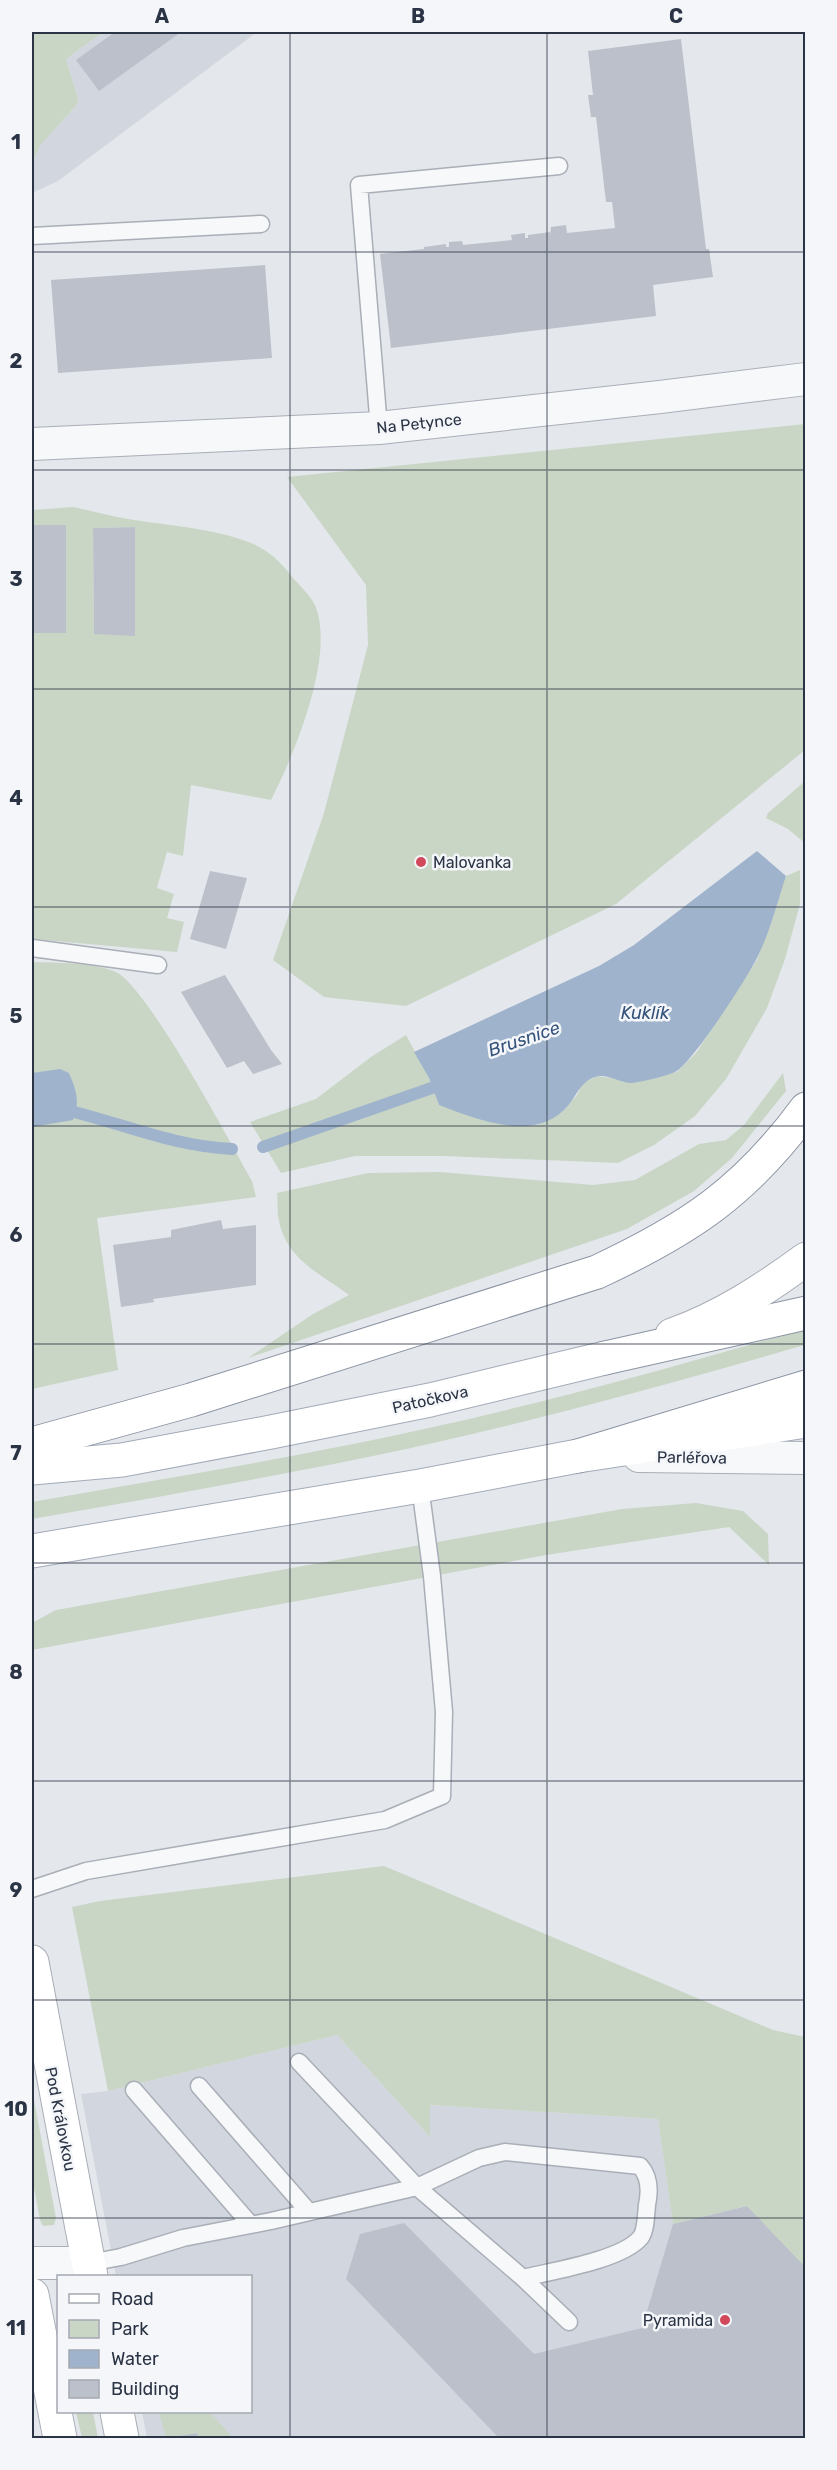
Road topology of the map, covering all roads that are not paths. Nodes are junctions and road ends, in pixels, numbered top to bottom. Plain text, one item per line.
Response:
1 (559, 166) dead end
2 (261, 224) dead end
3 (32, 236) edge
4 (806, 379) edge
5 (379, 428) junction
6 (32, 444) edge
7 (32, 948) edge
8 (158, 965) dead end
9 (806, 1109) edge
10 (806, 1259) edge
11 (806, 1313) edge
12 (604, 1358) junction
13 (806, 1387) edge
14 (806, 1421) edge
15 (32, 1444) edge
16 (578, 1455) junction
17 (806, 1458) edge
18 (32, 1468) edge
19 (420, 1486) junction
20 (32, 1551) edge
21 (32, 1889) edge
22 (32, 1962) edge
23 (299, 2062) dead end
24 (199, 2086) dead end
25 (134, 2090) dead end
26 (417, 2187) junction
27 (309, 2212) junction
28 (251, 2226) junction
29 (32, 2263) edge
30 (90, 2270) edge
31 (523, 2278) junction
32 (32, 2295) edge
33 (568, 2322) dead end
34 (117, 2413) edge
35 (60, 2439) edge
36 (122, 2439) edge

1 - 5 lane
2 - 3 lane
4 - 5 street, Na Petynce
5 - 6 street, Na Petynce
7 - 8 lane
9 - 15 main road
10 - 12 main road, Patočkova
11 - 12 main road
12 - 18 main road, Patočkova
13 - 16 main road
14 - 16 main road
16 - 17 street, Parléřova
16 - 19 main road
19 - 20 main road
19 - 21 lane
22 - 30 main road, Pod Královkou
23 - 26 lane
24 - 27 lane
25 - 28 lane
26 - 27 lane
26 - 31 lane
26 - 31 lane
27 - 28 lane
28 - 30 lane
29 - 30 street
31 - 33 lane
32 - 35 main road
34 - 36 main road

